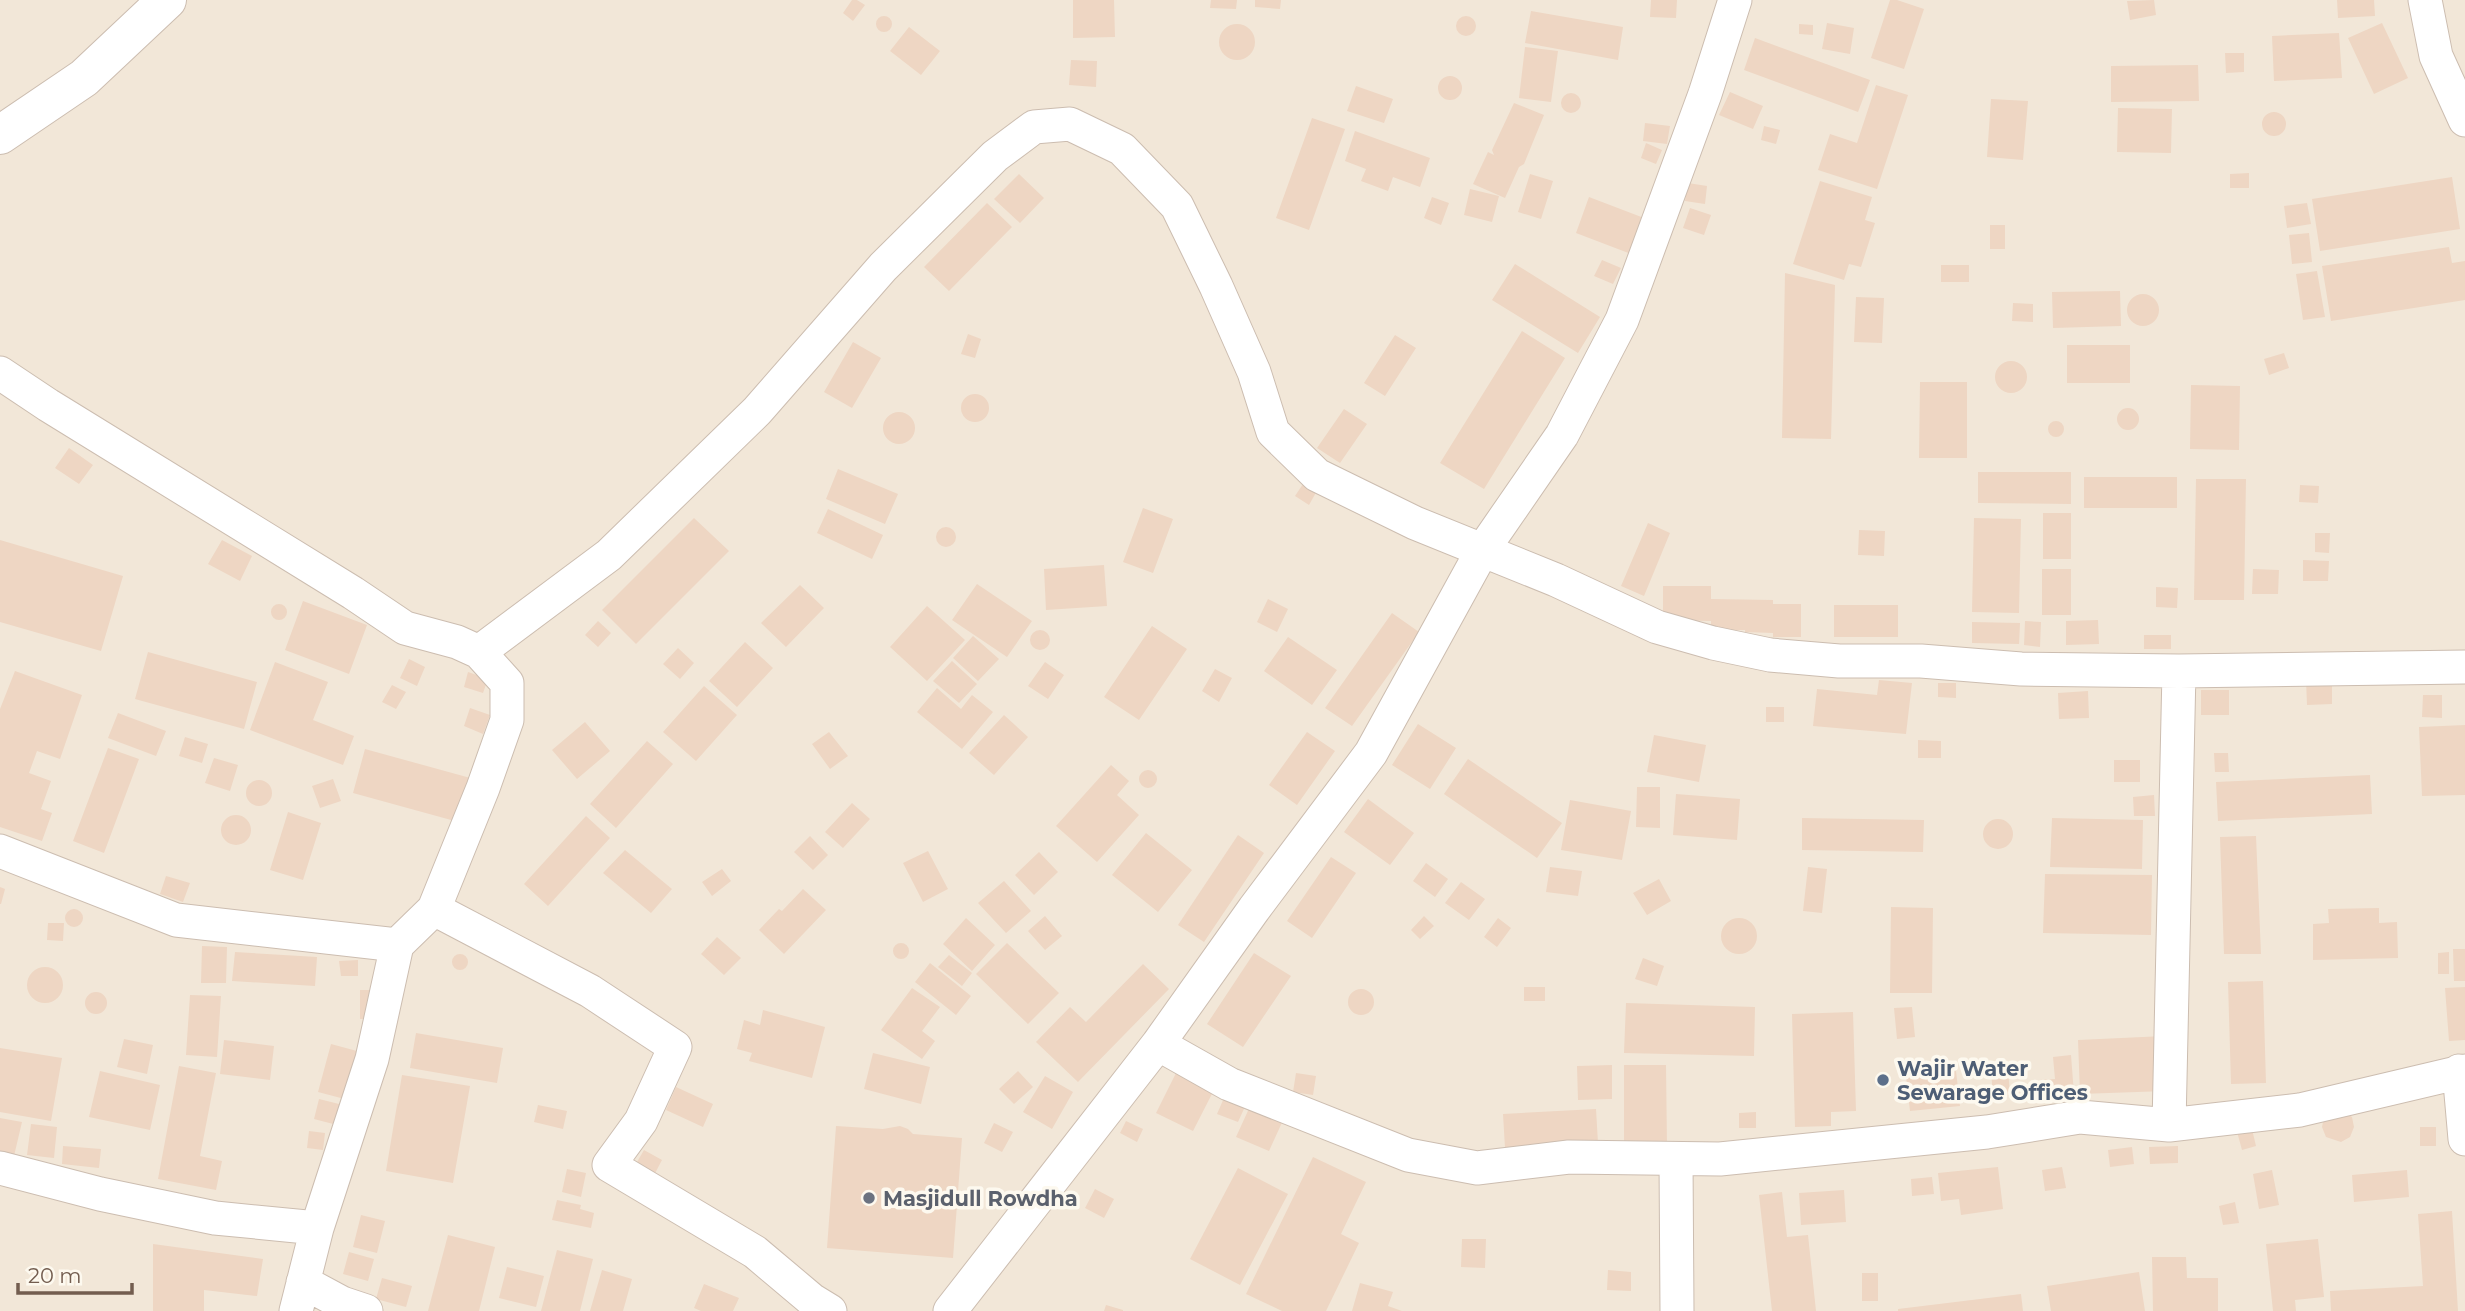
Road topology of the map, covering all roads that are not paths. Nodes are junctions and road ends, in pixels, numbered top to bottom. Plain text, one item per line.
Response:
1 (167, 0) edge
2 (1735, 0) edge
3 (2425, 0) edge
4 (2465, 120) edge
5 (0, 135) edge
6 (0, 373) edge
7 (1482, 551) junction
8 (479, 652) junction
9 (2465, 667) edge
10 (2179, 671) junction
11 (0, 851) edge
12 (434, 909) junction
13 (397, 945) junction
14 (1158, 1044) junction
15 (2462, 1071) edge
16 (2169, 1125) junction
17 (2465, 1139) edge
18 (1676, 1159) junction
19 (0, 1168) edge
20 (317, 1228) junction
21 (300, 1296) edge
22 (366, 1311) edge
23 (830, 1311) edge
24 (950, 1311) edge
25 (1677, 1311) edge

1 - 5 street
2 - 7 street
3 - 4 street
6 - 8 street
7 - 8 street
7 - 10 street
7 - 14 street
8 - 12 street
9 - 10 street
10 - 16 street
11 - 13 street
12 - 13 street
12 - 23 street
13 - 20 street
14 - 18 street
14 - 24 street
15 - 16 street
15 - 17 street
16 - 18 street
18 - 25 street
19 - 20 street
20 - 21 street
21 - 22 street

